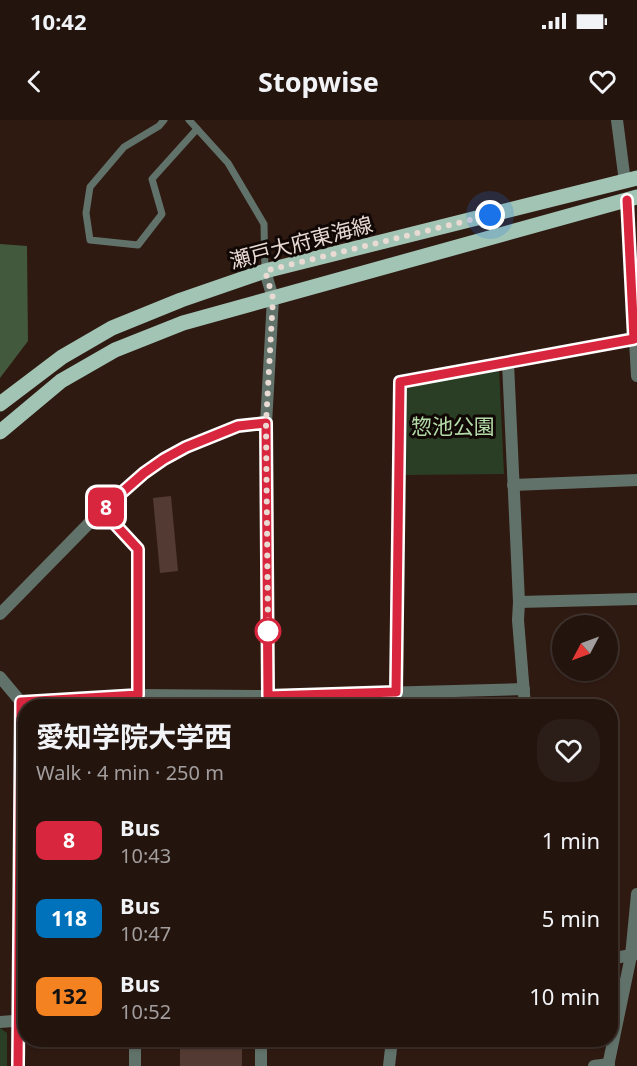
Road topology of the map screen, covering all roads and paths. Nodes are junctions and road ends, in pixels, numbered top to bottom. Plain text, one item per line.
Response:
1 (164, 120) edge
2 (189, 120) edge
3 (617, 120) edge
4 (197, 129) junction
5 (631, 180) edge
6 (632, 199) edge
7 (265, 271) junction
8 (273, 298) junction
9 (634, 339) junction
10 (508, 363) junction
11 (637, 376) edge
12 (0, 404) edge
13 (266, 423) junction
14 (0, 432) edge
15 (637, 480) edge
16 (513, 485) junction
17 (102, 510) junction
18 (637, 599) edge
19 (519, 602) junction
20 (0, 614) edge
21 (0, 676) edge
22 (524, 689) junction
23 (396, 692) junction
24 (19, 699) edge
25 (137, 699) edge
26 (268, 699) edge
27 (296, 699) edge
28 (396, 699) edge
29 (525, 699) edge
30 (637, 894) edge
31 (634, 955) edge
32 (618, 958) edge
33 (18, 1020) edge
34 (0, 1022) edge
35 (618, 1025) edge
36 (20, 1047) edge
37 (135, 1047) edge
38 (261, 1047) edge
39 (391, 1047) edge
40 (613, 1047) edge
41 (609, 1065) edge
42 (18, 1066) edge
43 (135, 1066) edge
44 (261, 1066) edge
45 (389, 1066) edge
46 (594, 1066) edge

1 - 4 lane
2 - 4 lane
3 - 5 street
4 - 7 lane
5 - 7 main road, 瀬戸大府東海線
6 - 8 main road
6 - 9 street
7 - 8 street
7 - 12 main road, 瀬戸大府東海線
8 - 13 street
8 - 14 main road
9 - 10 street
9 - 11 street
10 - 16 street
10 - 23 street
13 - 17 street
13 - 26 street
15 - 16 street
16 - 19 street
17 - 20 street
17 - 25 street
18 - 19 street
19 - 22 street
21 - 24 street
22 - 23 street
22 - 29 street
23 - 27 street
23 - 28 street
30 - 31 street
31 - 32 street
31 - 35 street
33 - 34 street
36 - 42 street
37 - 43 street
38 - 44 street
39 - 45 street
40 - 41 street
41 - 46 street

